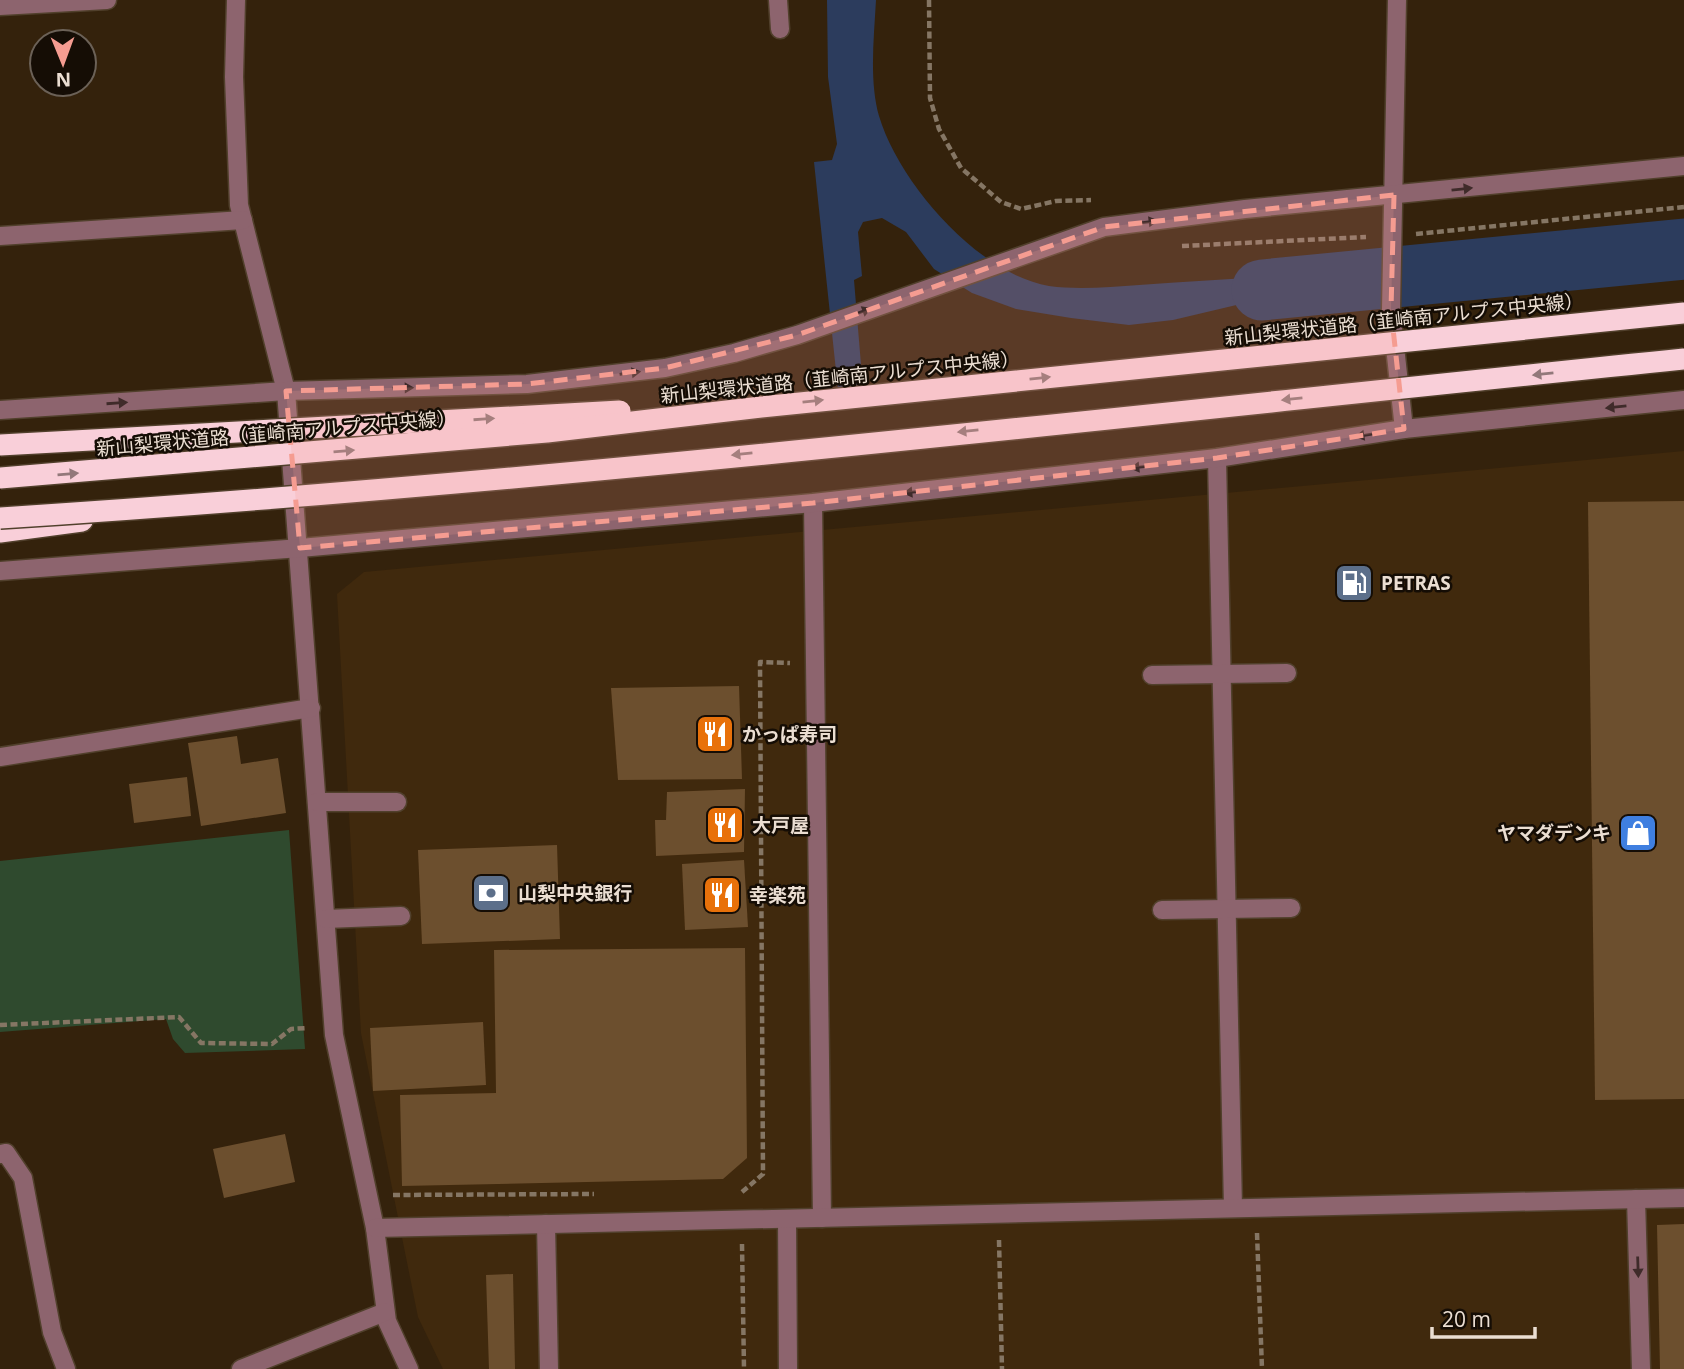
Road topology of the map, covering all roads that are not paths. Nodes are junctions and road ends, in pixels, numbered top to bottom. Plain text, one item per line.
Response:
1 (107, 0) edge
2 (236, 0) edge
3 (778, 0) edge
4 (1397, 0) edge
5 (0, 6) edge
6 (780, 29) dead end
7 (1684, 166) edge
8 (1394, 195) junction
9 (243, 220) junction
10 (0, 236) edge
11 (1684, 313) edge
12 (1684, 359) edge
13 (286, 391) junction
14 (1684, 400) edge
15 (761, 407) junction
16 (0, 410) edge
17 (1404, 429) junction
18 (0, 445) edge
19 (1217, 458) junction
20 (0, 478) edge
21 (813, 503) junction
22 (202, 505) junction
23 (0, 518) edge
24 (0, 532) edge
25 (300, 548) junction
26 (0, 571) edge
27 (1287, 673) dead end
28 (1220, 674) junction
29 (1152, 675) dead end
30 (311, 708) junction
31 (0, 757) edge
32 (317, 802) junction
33 (397, 802) dead end
34 (1291, 908) dead end
35 (1225, 909) junction
36 (1162, 910) dead end
37 (401, 916) dead end
38 (326, 919) junction
39 (0, 1154) edge
40 (1684, 1198) edge
41 (1636, 1199) junction
42 (1233, 1208) junction
43 (822, 1218) junction
44 (787, 1219) junction
45 (545, 1224) junction
46 (376, 1228) junction
47 (385, 1312) junction
48 (66, 1369) edge
49 (241, 1369) edge
50 (409, 1369) edge
51 (549, 1369) edge
52 (788, 1369) edge
53 (1641, 1369) edge

1 - 5 street
2 - 9 street
3 - 6 street
4 - 8 street
8 -> 7 street
13 -> 8 street
8 - 17 street
9 - 10 street
9 - 13 street
15 -> 11 highway, 新山梨環状道路（韮崎南アルプス中央線）, bridge
12 -> 22 highway, bridge
16 -> 13 street
13 - 25 street
14 -> 17 street
18 -> 15 highway, bridge
20 -> 15 highway, 新山梨環状道路（韮崎南アルプス中央線）, bridge
17 -> 19 street
19 -> 21 street
19 - 28 street
21 - 25 street
21 - 43 street
22 - 23 highway, bridge
22 - 24 highway, bridge
25 - 26 street
25 - 30 street
27 - 28 street
28 - 29 street
28 - 35 street
30 - 31 street
30 - 32 street
32 - 33 street
32 - 38 street
34 - 35 street
35 - 36 street
35 - 42 street
37 - 38 street
38 - 46 street
39 - 48 street
40 - 41 street
41 - 42 street
41 -> 53 street
42 - 43 street
43 - 44 street
44 - 45 street
44 - 52 street
45 - 46 street
45 - 51 street
46 - 47 street
47 - 49 street
47 - 50 street

